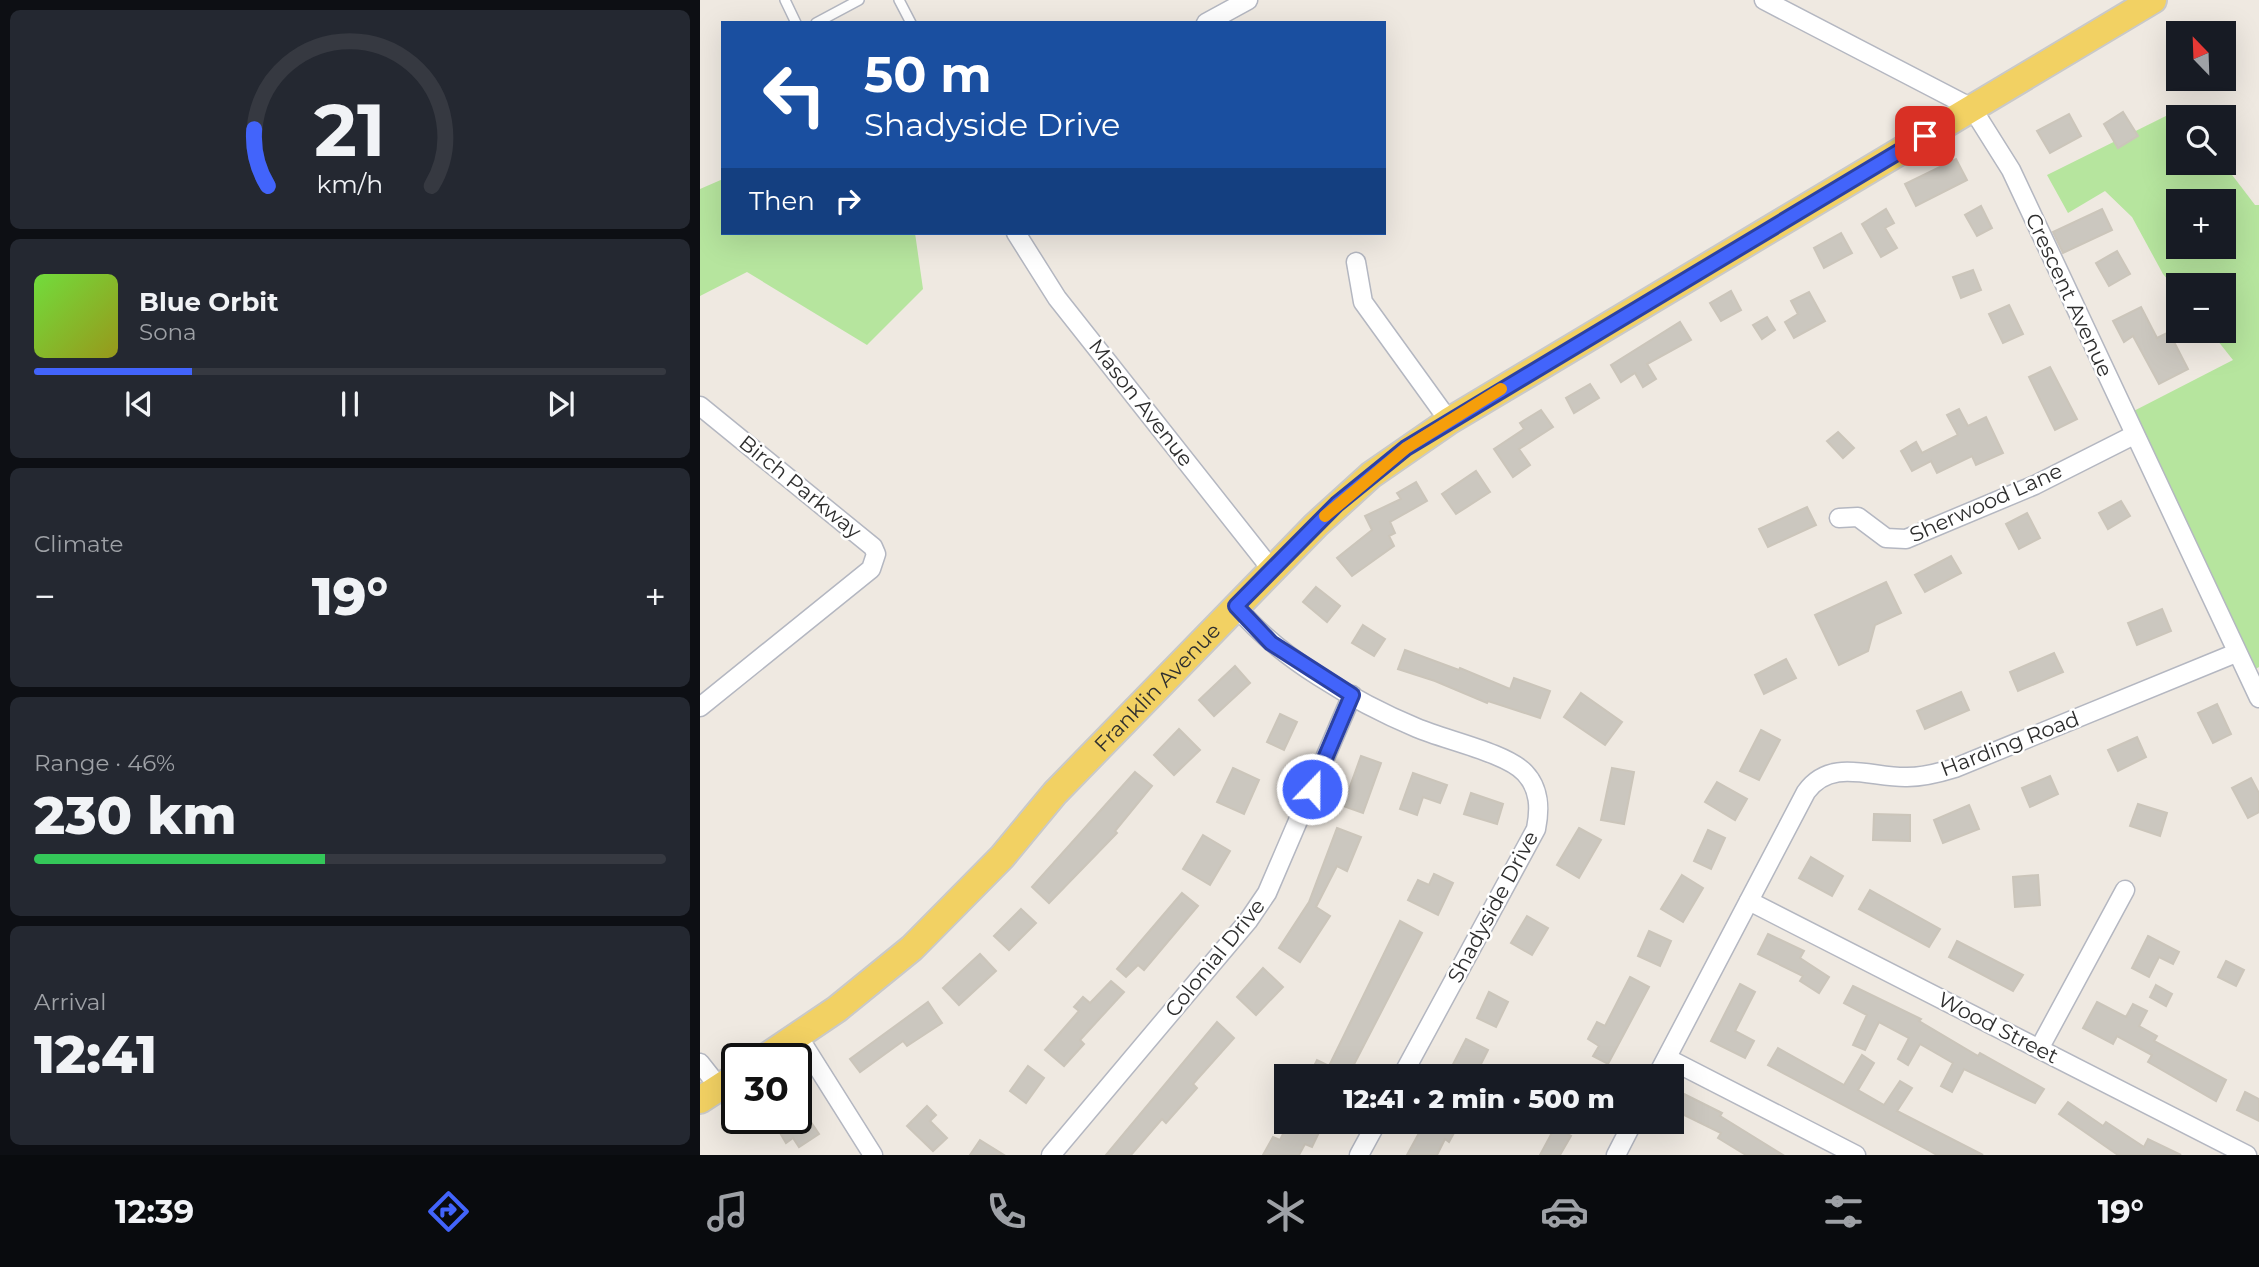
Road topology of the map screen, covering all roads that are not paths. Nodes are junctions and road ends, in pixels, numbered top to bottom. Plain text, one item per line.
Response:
1 (785, 0) edge
2 (859, 0) edge
3 (899, 0) edge
4 (1248, 0) edge
5 (1764, 0) edge
6 (2153, 0) edge
7 (795, 21) edge
8 (820, 21) edge
9 (910, 21) edge
10 (1210, 21) edge
11 (1972, 108) junction
12 (1017, 235) edge
13 (1356, 262) dead end
14 (700, 406) edge
15 (1449, 421) junction
16 (2134, 435) junction
17 (1839, 517) dead end
18 (1272, 570) junction
19 (1236, 606) junction
20 (2236, 653) junction
21 (1352, 695) junction
22 (2259, 698) edge
23 (700, 707) edge
24 (2125, 890) dead end
25 (1749, 901) junction
26 (798, 1036) junction
27 (787, 1043) edge
28 (2039, 1049) junction
29 (1667, 1058) junction
30 (700, 1063) edge
31 (1409, 1064) edge
32 (1664, 1064) edge
33 (719, 1088) edge
34 (1370, 1134) edge
35 (1627, 1134) edge
36 (873, 1155) edge
37 (1051, 1155) edge
38 (1359, 1155) edge
39 (1616, 1155) edge
40 (1856, 1155) edge
41 (2247, 1155) edge

1 - 7 lane
2 - 8 lane
3 - 9 lane
4 - 10 street
5 - 11 street
6 - 11 main road, Franklin Avenue
11 - 15 main road, Franklin Avenue
11 - 16 street, Crescent Avenue
12 - 18 street, Mason Avenue
13 - 15 street
14 - 23 street, Birch Parkway
15 - 18 main road, Franklin Avenue
16 - 17 street, Sherwood Lane
16 - 20 street, Crescent Avenue
18 - 19 main road, Franklin Avenue
19 - 21 street, Shadyside Drive
19 - 26 main road, Franklin Avenue
20 - 22 street, Crescent Avenue
20 - 25 street, Harding Road
21 - 31 street, Shadyside Drive
21 - 37 street, Colonial Drive
24 - 28 street
25 - 28 street, Wood Street
25 - 29 street, Harding Road
26 - 27 main road, Franklin Avenue
26 - 36 street
28 - 41 street, Wood Street
29 - 32 street, Harding Road
29 - 40 street
30 - 33 street
34 - 38 street
35 - 39 street

